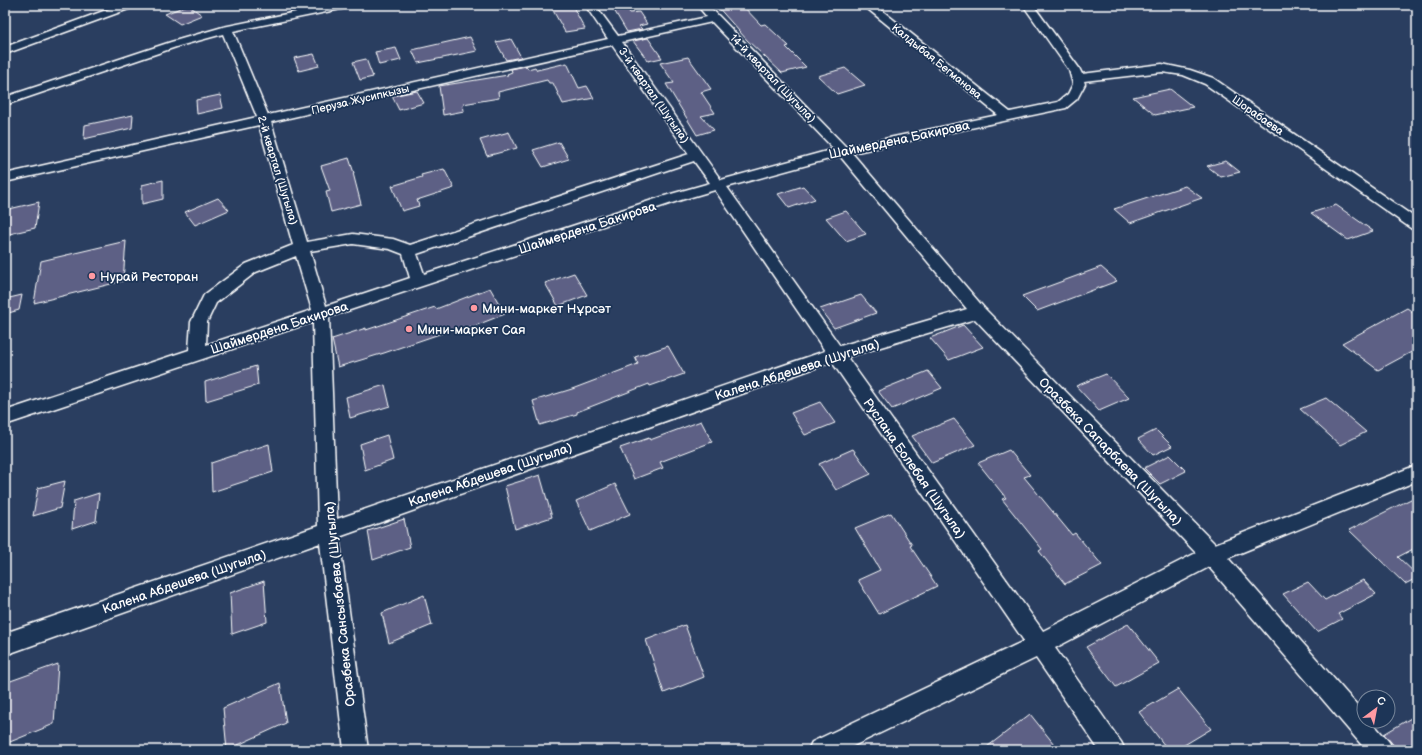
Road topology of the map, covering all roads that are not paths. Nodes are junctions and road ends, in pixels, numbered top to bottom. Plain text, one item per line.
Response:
1 (130, 5) edge
2 (346, 5) edge
3 (590, 5) edge
4 (702, 5) edge
5 (868, 5) edge
6 (1028, 5) edge
7 (715, 18) junction
8 (227, 29) junction
9 (616, 41) junction
10 (5, 50) edge
11 (1077, 78) junction
12 (5, 101) edge
13 (1007, 116) junction
14 (264, 120) junction
15 (843, 151) junction
16 (697, 156) junction
17 (5, 178) edge
18 (718, 185) junction
19 (1417, 226) edge
20 (301, 248) junction
21 (409, 251) junction
22 (419, 282) junction
23 (978, 312) junction
24 (321, 314) junction
25 (196, 354) junction
26 (836, 354) junction
27 (5, 418) edge
28 (1417, 473) edge
29 (328, 530) junction
30 (1212, 555) junction
31 (5, 644) edge
32 (1039, 645) junction
33 (356, 750) edge
34 (820, 750) edge
35 (1113, 750) edge
36 (1381, 750) edge

1 - 10 street
2 - 8 street
3 - 9 street, 3-й квартал (Шугыла)
4 - 7 street, 14-й квартал (Шугыла)
5 - 13 street, Калдыбая Бегманова
6 - 11 street
7 - 9 street, Перуза Жусипкызы
7 - 15 street, 14-й квартал (Шугыла)
8 - 12 street
8 - 14 street, 2-й квартал (Шугыла)
9 - 14 street, Перуза Жусипкызы
9 - 16 street, 3-й квартал (Шугыла)
11 - 13 street, Шаймердена Бакирова
11 - 19 street, Шорабаева
13 - 15 street, Шаймердена Бакирова
14 - 17 street, Перуза Жусипкызы
14 - 20 street, 2-й квартал (Шугыла)
15 - 18 street, Шаймердена Бакирова
15 - 23 street, Оразбека Сапарбаева (Шугыла)
16 - 18 street, 3-й квартал (Шугыла)
16 - 21 street
18 - 22 street, Шаймердена Бакирова
18 - 26 street, Руслана Болебая (Шугыла)
20 - 21 street
20 - 24 street, 2-й квартал (Шугыла)
20 - 25 street
21 - 22 street
22 - 24 street, Шаймердена Бакирова
23 - 26 street, Калена Абдешева (Шугыла)
23 - 30 street, Оразбека Сапарбаева (Шугыла)
24 - 25 street, Шаймердена Бакирова
24 - 29 street, Оразбека Сансызбаева (Шугыла)
25 - 27 street, Шаймердена Бакирова
26 - 29 street, Калена Абдешева (Шугыла)
26 - 32 street, Руслана Болебая (Шугыла)
28 - 30 street
29 - 31 street, Калена Абдешева (Шугыла)
29 - 33 street, Оразбека Сансызбаева (Шугыла)
30 - 32 street
30 - 36 street, Оразбека Сапарбаева (Шугыла)
32 - 34 street
32 - 35 street, Руслана Болебая (Шугыла)

